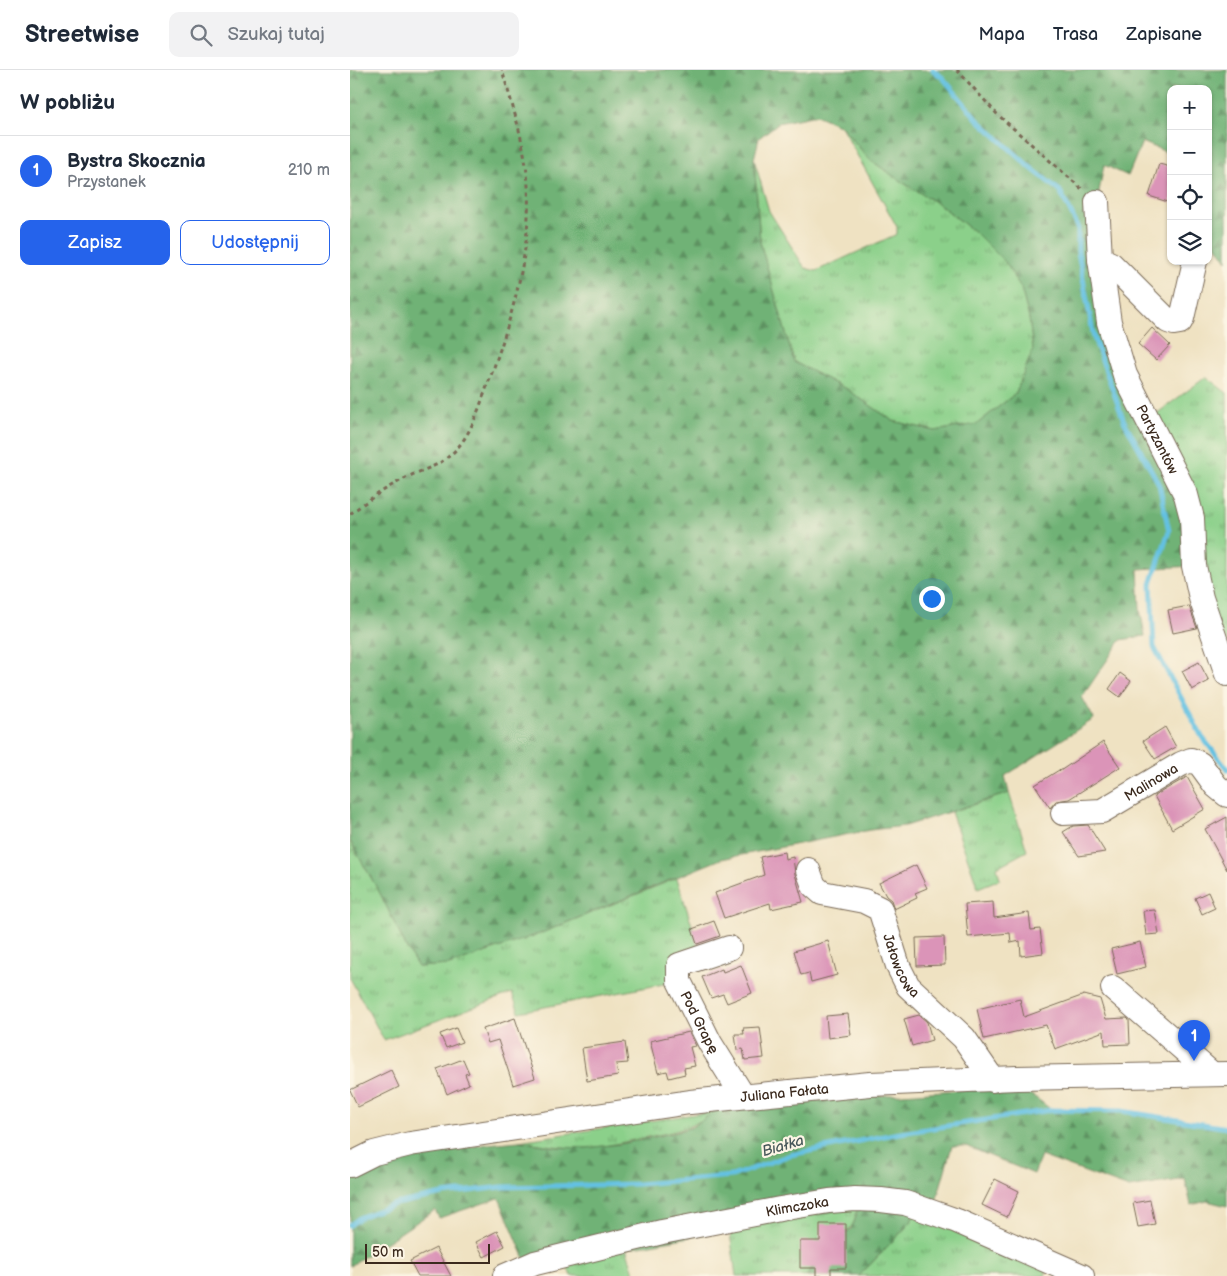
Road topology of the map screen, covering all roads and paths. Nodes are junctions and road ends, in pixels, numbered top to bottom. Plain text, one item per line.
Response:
1 (502, 70) edge
2 (957, 70) edge
3 (1097, 202) joint
4 (1100, 259) junction
5 (1194, 265) edge
6 (350, 514) edge
7 (1227, 674) edge
8 (1227, 795) edge
9 (1063, 813) dead end
10 (808, 870) dead end
11 (728, 948) dead end
12 (1113, 988) dead end
13 (1219, 1074) edge
14 (993, 1080) junction
15 (744, 1096) junction
16 (350, 1165) edge
17 (505, 1276) edge
18 (1082, 1276) edge

1 - 6 path
2 - 3 path
3 - 4 street, Partyzantów
4 - 5 street
4 - 7 street, Partyzantów
8 - 9 street, Malinowa
10 - 14 street, Jałowcowa
11 - 15 street, Pod Grapę
12 - 13 street
13 - 14 street, Juliana Fałata
14 - 15 street, Juliana Fałata
15 - 16 street, Juliana Fałata
17 - 18 street, Klimczoka

